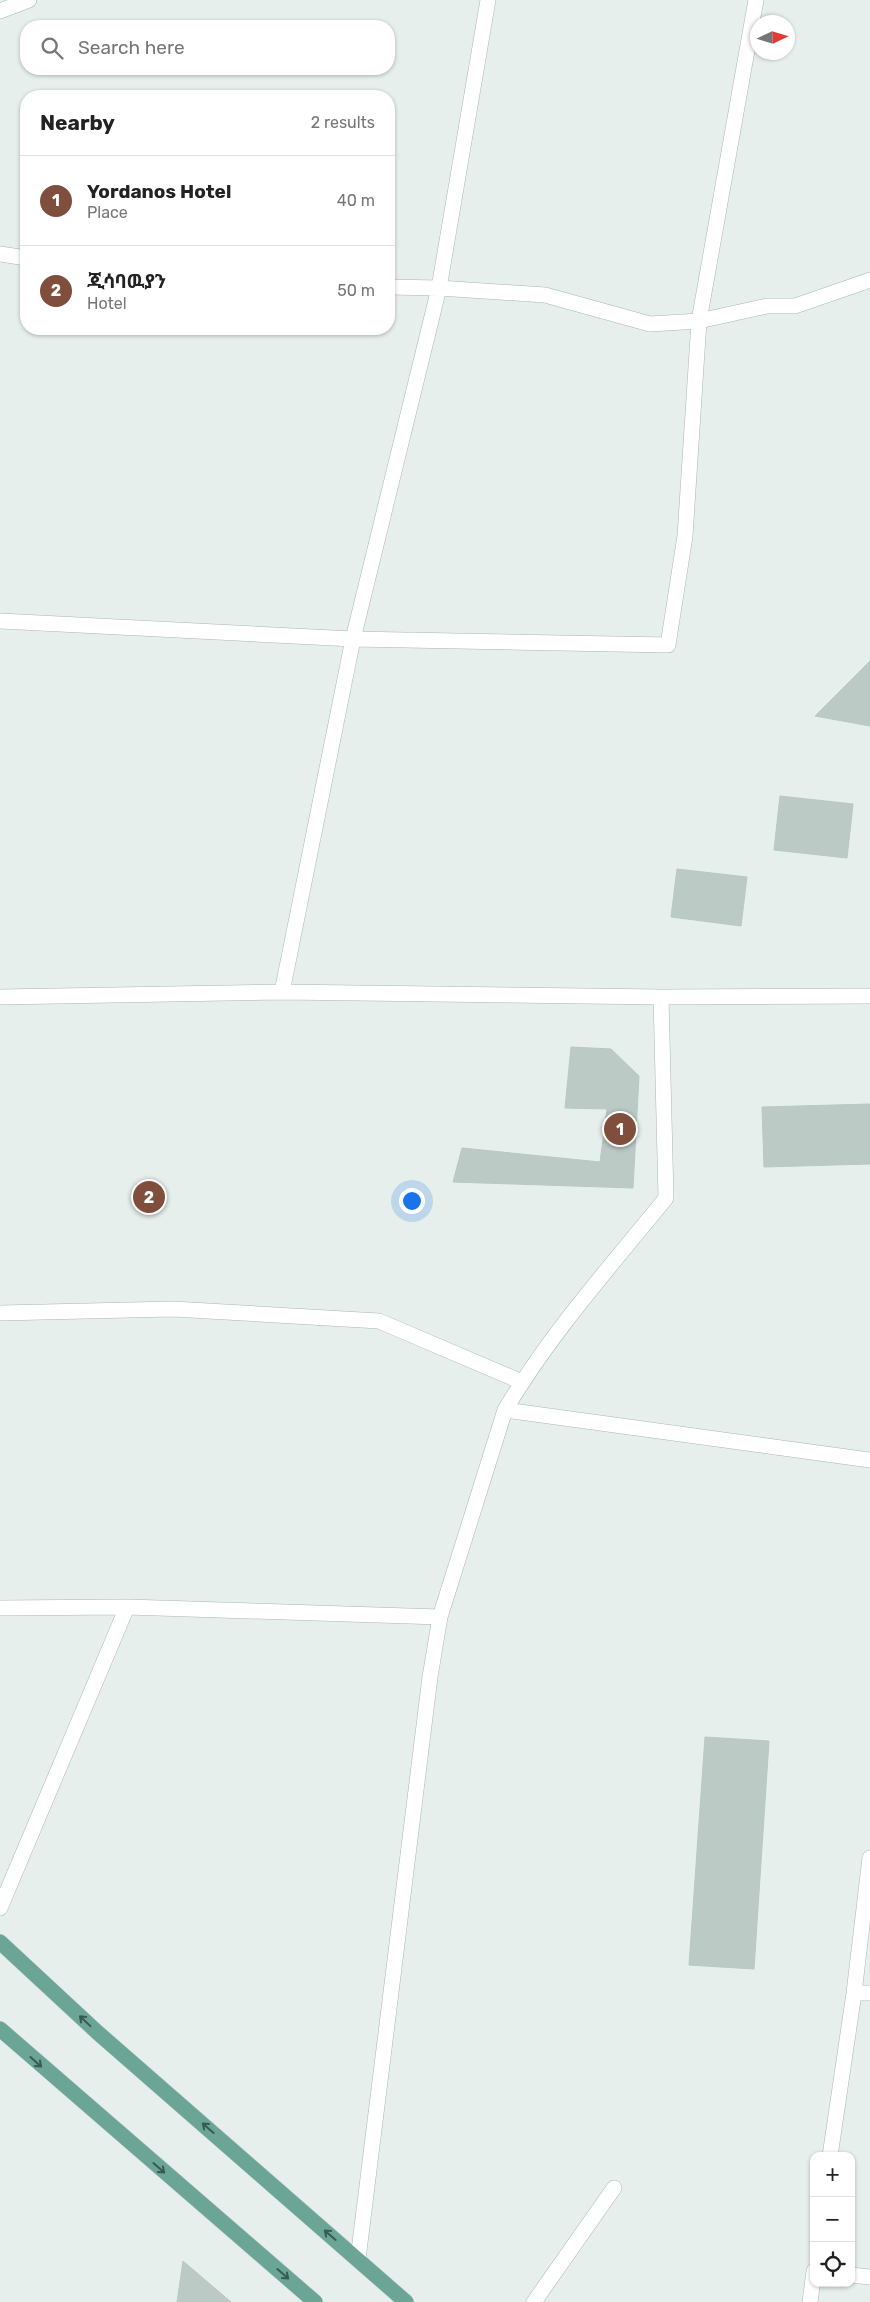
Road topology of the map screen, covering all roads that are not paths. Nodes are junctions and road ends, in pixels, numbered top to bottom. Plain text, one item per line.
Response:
1 (29, 0) edge
2 (488, 0) edge
3 (756, 0) edge
4 (0, 11) edge
5 (0, 254) edge
6 (20, 257) edge
7 (870, 280) edge
8 (395, 287) edge
9 (440, 288) junction
10 (699, 321) junction
11 (0, 621) edge
12 (353, 639) junction
13 (282, 992) junction
14 (870, 996) edge
15 (0, 997) edge
16 (661, 997) junction
17 (0, 1313) edge
18 (522, 1382) junction
19 (505, 1410) junction
20 (870, 1460) edge
21 (127, 1607) junction
22 (0, 1608) edge
23 (440, 1617) junction
24 (870, 1858) edge
25 (0, 1908) edge
26 (0, 1942) edge
27 (870, 1992) edge
28 (854, 1993) junction
29 (0, 2030) edge
30 (831, 2152) edge
31 (614, 2188) dead end
32 (358, 2259) junction
33 (855, 2275) edge
34 (870, 2277) edge
35 (812, 2287) edge
36 (315, 2302) edge
37 (406, 2302) edge
38 (534, 2302) edge
39 (810, 2302) edge

1 - 4 street
2 - 9 street
3 - 10 street
5 - 6 street
7 - 10 street
8 - 9 street
9 - 10 street
9 - 12 street
10 - 12 street
11 - 12 street
12 - 13 street
13 - 15 street
13 - 16 street
14 - 16 street
16 - 18 street
17 - 18 street
18 - 19 street
19 - 20 street
19 - 23 street
21 - 22 street
21 - 23 street
21 - 25 street
23 - 32 street
24 - 28 street
32 -> 26 main road
27 - 28 street
28 - 30 street
29 -> 36 main road
31 - 38 street
32 - 37 main road
33 - 34 street
35 - 39 street

